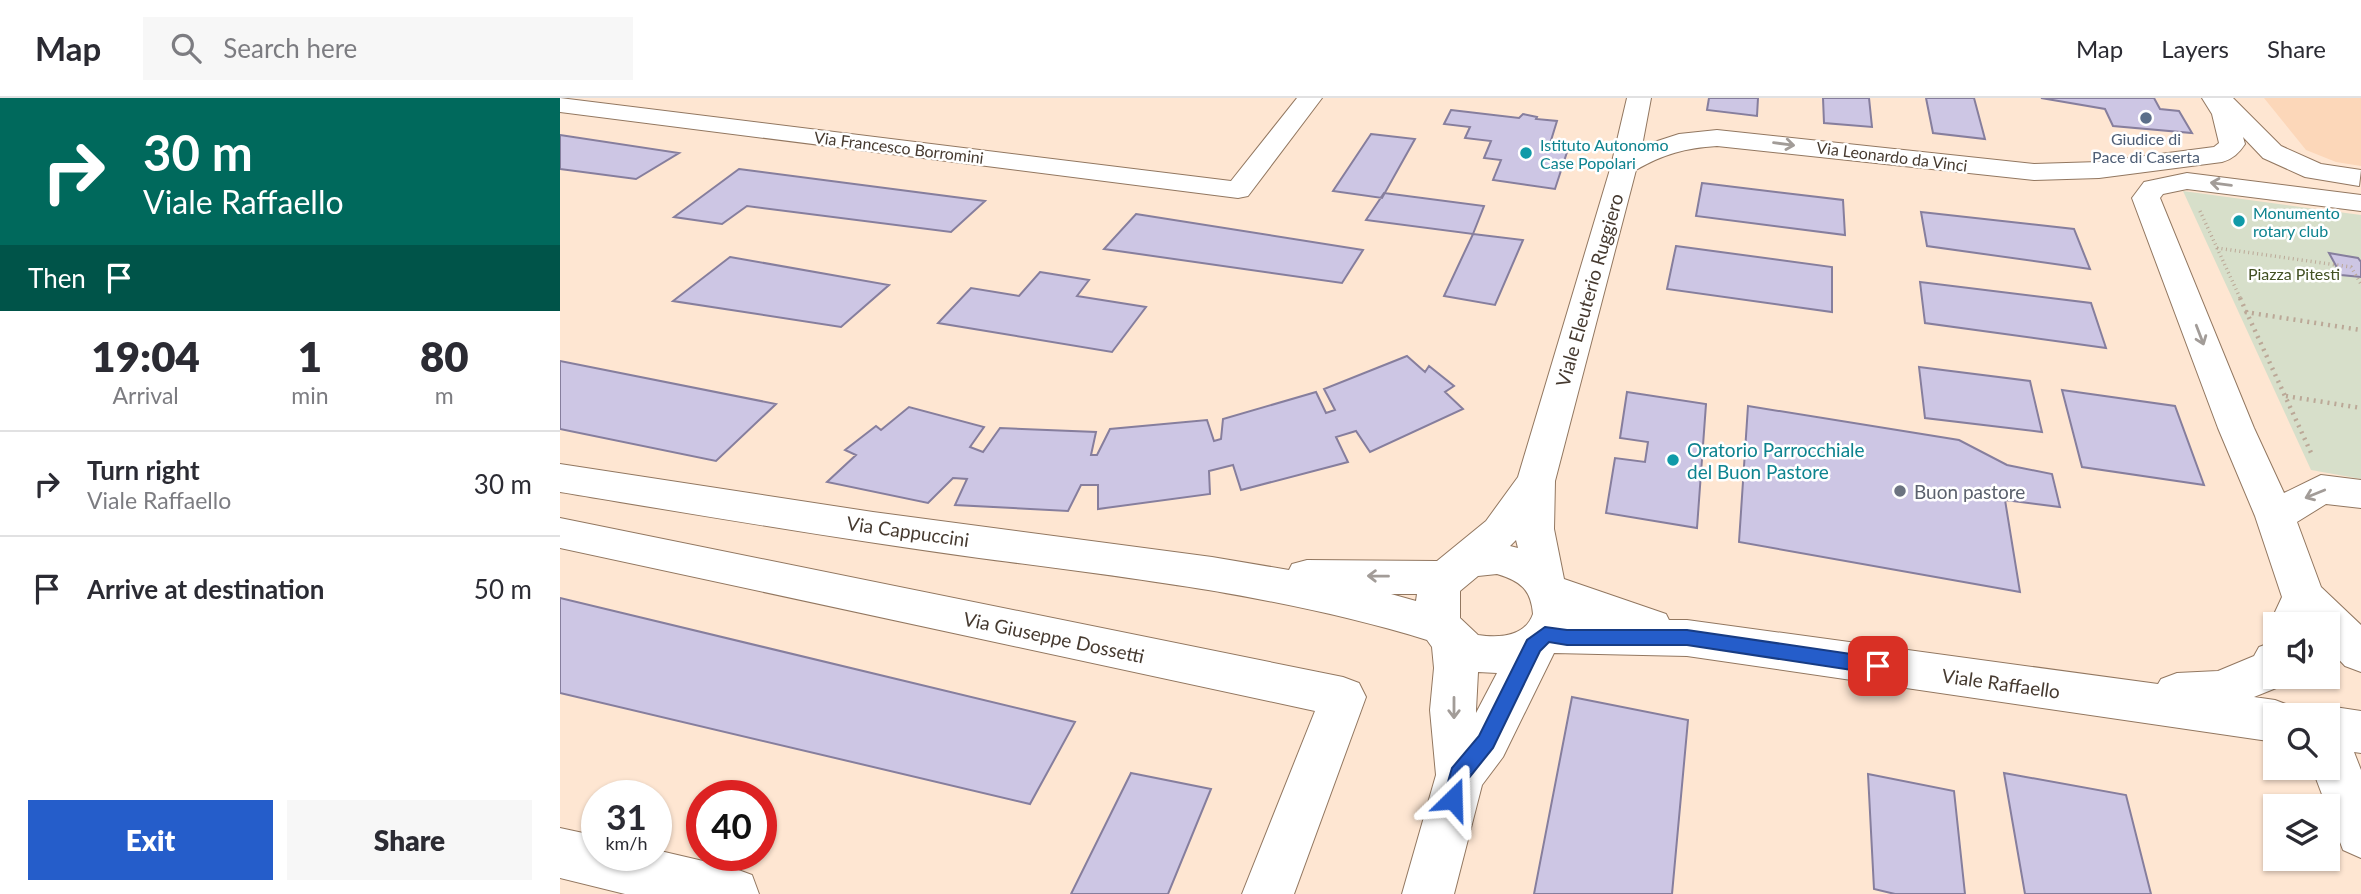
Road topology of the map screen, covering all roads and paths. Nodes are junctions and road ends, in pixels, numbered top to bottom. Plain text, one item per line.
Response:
1 (1310, 98) edge
2 (1639, 98) edge
3 (2217, 98) edge
4 (560, 105) edge
5 (1660, 112) edge
6 (1749, 140) junction
7 (2232, 144) junction
8 (1624, 166) junction
9 (2034, 172) junction
10 (2361, 179) edge
11 (2311, 195) junction
12 (2361, 201) edge
13 (2198, 207) dead end
14 (2164, 244) junction
15 (2217, 248) junction
16 (2361, 284) edge
17 (2245, 312) junction
18 (2361, 330) edge
19 (2285, 396) junction
20 (2361, 408) edge
21 (2315, 460) dead end
22 (560, 478) edge
23 (1536, 481) junction
24 (2361, 494) edge
25 (2274, 516) junction
26 (560, 533) edge
27 (1455, 572) junction
28 (1256, 579) junction
29 (1548, 585) junction
30 (2297, 611) edge
31 (1447, 634) junction
32 (1687, 638) junction
33 (1540, 640) junction
34 (2361, 653) edge
35 (2263, 673) edge
36 (2098, 697) junction
37 (2263, 718) edge
38 (2340, 729) edge
39 (2361, 732) edge
40 (1460, 775) junction
41 (2340, 779) edge
42 (2361, 834) edge
43 (560, 853) edge
44 (733, 894) edge
45 (1268, 894) edge
46 (1428, 894) edge

1 - 4 street, Via Francesco Borromini
2 - 8 street, Viale Eleuterio Ruggiero
3 - 7 street
3 - 10 street
5 - 6 street, Via Leonardo da Vinci
6 - 8 street, Via Leonardo da Vinci
6 -> 9 street, Via Leonardo da Vinci
7 - 9 street, Via Leonardo da Vinci
7 - 11 street
8 - 23 street, Viale Eleuterio Ruggiero
9 - 14 street, Via Leonardo da Vinci
11 - 12 street
11 -> 14 street
13 - 15 path
14 -> 25 street
15 - 16 path
15 - 17 path
17 - 18 path
17 - 19 path
19 - 20 path
19 - 21 path
22 - 28 street, Via Cappuccini
23 - 27 street, Viale Eleuterio Ruggiero
23 - 29 street, Viale Eleuterio Ruggiero
24 -> 25 street
25 - 30 street
26 - 45 street, Via Giuseppe Dossetti
27 -> 28 street, Via Cappuccini
27 - 29 street
27 - 31 street
28 - 31 street, Via Cappuccini
29 - 32 street, Viale Raffaello
29 - 33 street
30 - 34 street
31 - 33 street
31 -> 40 street
32 - 33 street, Viale Raffaello
32 - 36 street, Viale Raffaello
33 - 40 street
35 - 36 street
36 - 37 street, Viale Raffaello
38 - 39 street
40 - 46 street
41 - 42 street
43 - 44 street

